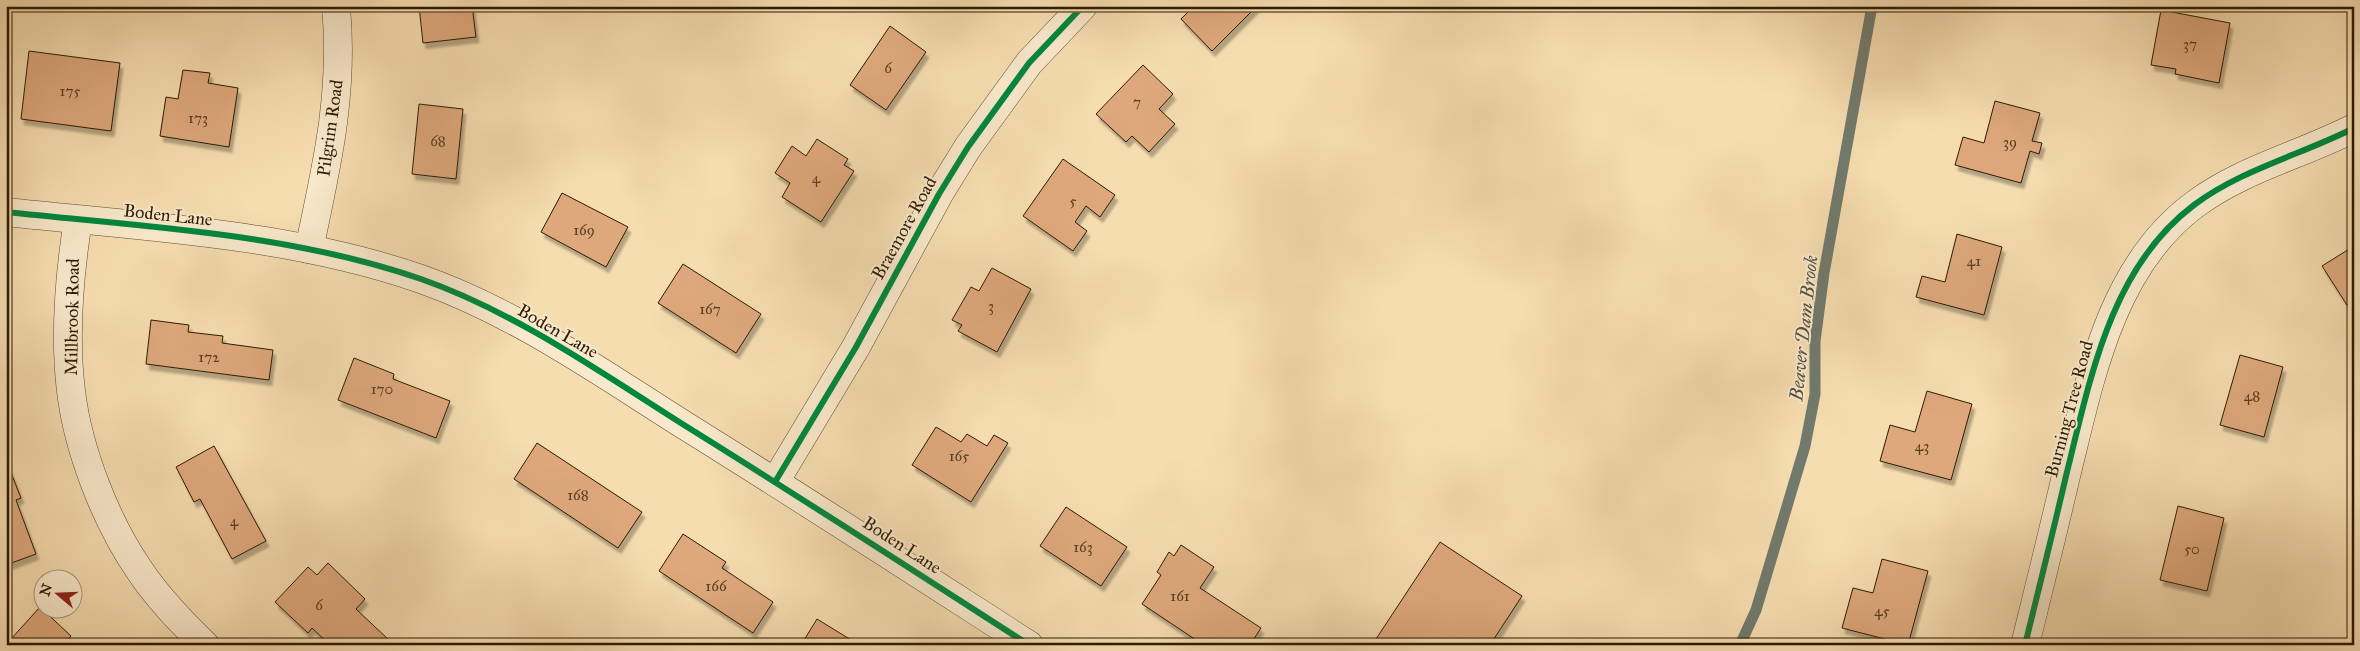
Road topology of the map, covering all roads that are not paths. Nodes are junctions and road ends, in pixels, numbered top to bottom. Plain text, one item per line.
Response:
1 (336, 6) edge
2 (1083, 6) edge
3 (2354, 128) edge
4 (6, 212) edge
5 (78, 220) junction
6 (308, 249) junction
7 (775, 482) junction
8 (205, 645) edge
9 (1029, 645) edge
10 (2025, 645) edge

1 - 6 street, Pilgrim Road
2 - 7 street, Braemore Road
3 - 10 street, Burning Tree Road
4 - 5 street, Boden Lane
5 - 6 street, Boden Lane
5 - 8 street, Millbrook Road
6 - 7 street, Boden Lane
7 - 9 street, Boden Lane

